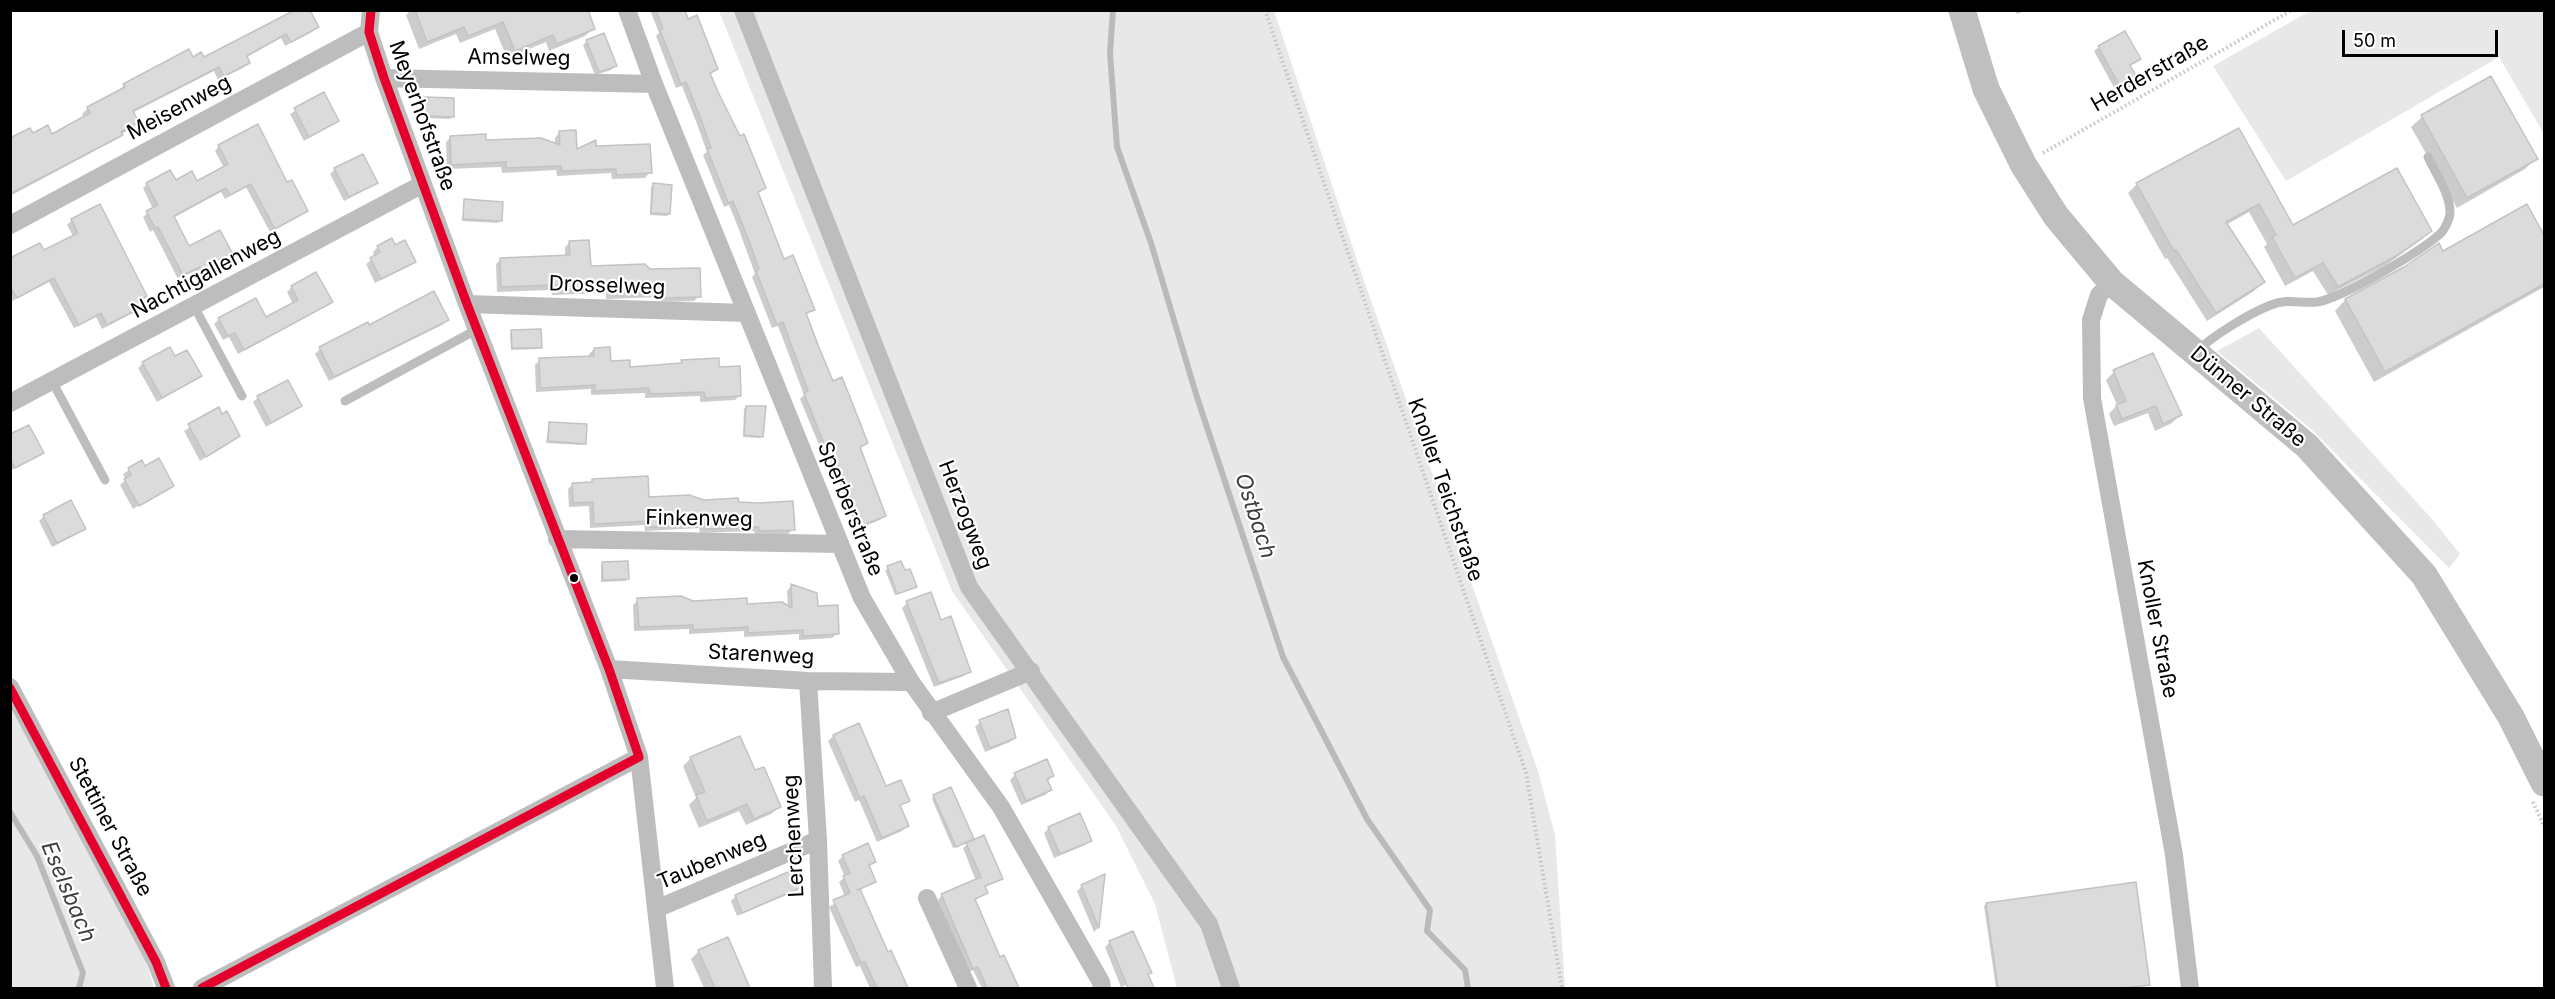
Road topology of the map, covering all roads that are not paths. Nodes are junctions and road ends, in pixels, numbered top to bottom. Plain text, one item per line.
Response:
1 (370, 10) edge
2 (627, 10) edge
3 (743, 10) edge
4 (1962, 10) edge
5 (369, 32) junction
6 (384, 78) junction
7 (654, 84) junction
8 (2428, 157) dead end
9 (423, 184) junction
10 (10, 225) edge
11 (2111, 282) junction
12 (466, 304) junction
13 (194, 306) junction
14 (746, 313) junction
15 (476, 330) junction
16 (2196, 352) junction
17 (52, 381) junction
18 (242, 396) dead end
19 (345, 401) dead end
20 (10, 403) edge
21 (105, 480) dead end
22 (557, 539) junction
23 (840, 544) junction
24 (609, 669) junction
25 (1031, 671) junction
26 (808, 681) junction
27 (911, 682) junction
28 (10, 687) edge
29 (931, 713) junction
30 (639, 757) junction
31 (2544, 783) edge
32 (818, 840) junction
33 (927, 898) dead end
34 (656, 909) junction
35 (1096, 986) edge
36 (166, 988) edge
37 (202, 988) edge
38 (665, 988) edge
39 (823, 988) edge
40 (968, 988) edge
41 (1231, 988) edge
42 (2190, 988) edge

1 - 5 street, Meyerhofstraße
2 - 7 street, Sperberstraße
3 - 25 street, Herzogweg
4 - 11 street, Dünner Straße
5 - 6 street, Meyerhofstraße
5 - 10 street, Meisenweg
6 - 7 street, Amselweg
6 - 9 street, Meyerhofstraße
7 - 14 street, Sperberstraße
8 - 16 lane
9 - 12 street, Meyerhofstraße
9 - 13 street, Nachtigallenweg
11 - 16 street, Dünner Straße
11 - 42 street, Knoller Straße
12 - 14 street, Drosselweg
12 - 15 street, Meyerhofstraße
13 - 17 street, Nachtigallenweg
13 - 18 lane
14 - 23 street, Sperberstraße
15 - 19 lane
15 - 22 street, Meyerhofstraße
16 - 31 street, Dünner Straße
17 - 20 street, Nachtigallenweg
17 - 21 lane
22 - 23 street, Finkenweg
22 - 24 street, Meyerhofstraße
23 - 27 street, Sperberstraße
24 - 26 street, Starenweg
24 - 30 street, Meyerhofstraße
25 - 29 street
25 - 41 street, Herzogweg
26 - 27 street, Starenweg
26 - 32 street, Lerchenweg
27 - 29 street, Sperberstraße
28 - 36 street, Stettiner Straße
29 - 35 street, Sperberstraße
30 - 34 street, Meyerhofstraße
30 - 37 street
32 - 34 street, Taubenweg
32 - 39 street, Lerchenweg
33 - 40 street
34 - 38 street, Meyerhofstraße

